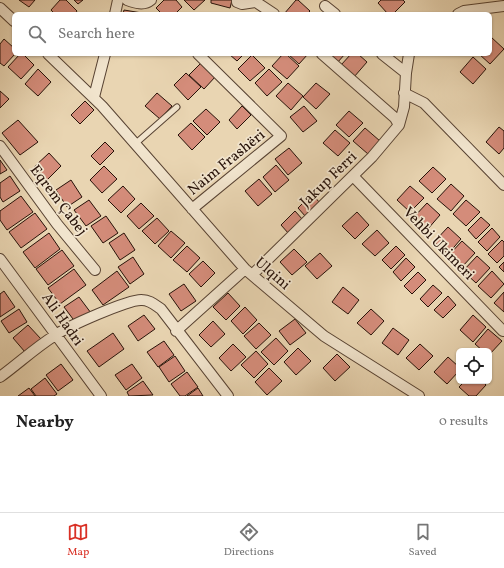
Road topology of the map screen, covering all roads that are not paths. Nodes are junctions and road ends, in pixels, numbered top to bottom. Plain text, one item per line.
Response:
1 (118, 0) edge
2 (127, 0) edge
3 (151, 0) edge
4 (237, 0) edge
5 (256, 2) edge
6 (325, 6) dead end
7 (504, 6) edge
8 (0, 8) edge
9 (115, 12) edge
10 (271, 12) edge
11 (332, 12) edge
12 (462, 12) edge
13 (12, 20) edge
14 (50, 56) edge
15 (104, 56) edge
16 (200, 56) edge
17 (324, 56) edge
18 (385, 56) edge
19 (409, 56) edge
20 (406, 73) junction
21 (404, 93) junction
22 (94, 97) junction
23 (177, 106) dead end
24 (398, 125) junction
25 (135, 144) junction
26 (0, 146) edge
27 (353, 176) junction
28 (504, 185) edge
29 (192, 209) junction
30 (0, 258) edge
31 (95, 270) dead end
32 (248, 272) junction
33 (176, 331) junction
34 (503, 331) edge
35 (55, 335) junction
36 (0, 377) edge
37 (101, 396) edge
38 (228, 396) edge
39 (418, 396) edge

1 - 9 street
2 - 3 street
4 - 5 street
5 - 10 street
6 - 11 street
7 - 12 street
8 - 13 street
14 - 22 street, Ulqini
15 - 22 street
16 - 29 street, Naim Frashëri
17 - 24 street
18 - 20 street
19 - 20 street, Jakup Ferri
20 - 21 street, Jakup Ferri
21 - 24 street, Jakup Ferri
21 - 28 street
22 - 25 street, Ulqini
23 - 25 lane
24 - 27 street, Jakup Ferri
25 - 29 street, Ulqini
26 - 31 street, Eqrem Çabej
27 - 32 street, Jakup Ferri
27 - 34 street, Vehbi Ukimeri
29 - 32 street, Ulqini
30 - 35 street, Ali Hadri
32 - 33 street, Jakup Ferri
32 - 39 street, Ulqini
33 - 35 street
33 - 38 street
35 - 36 street
35 - 37 street, Ali Hadri

